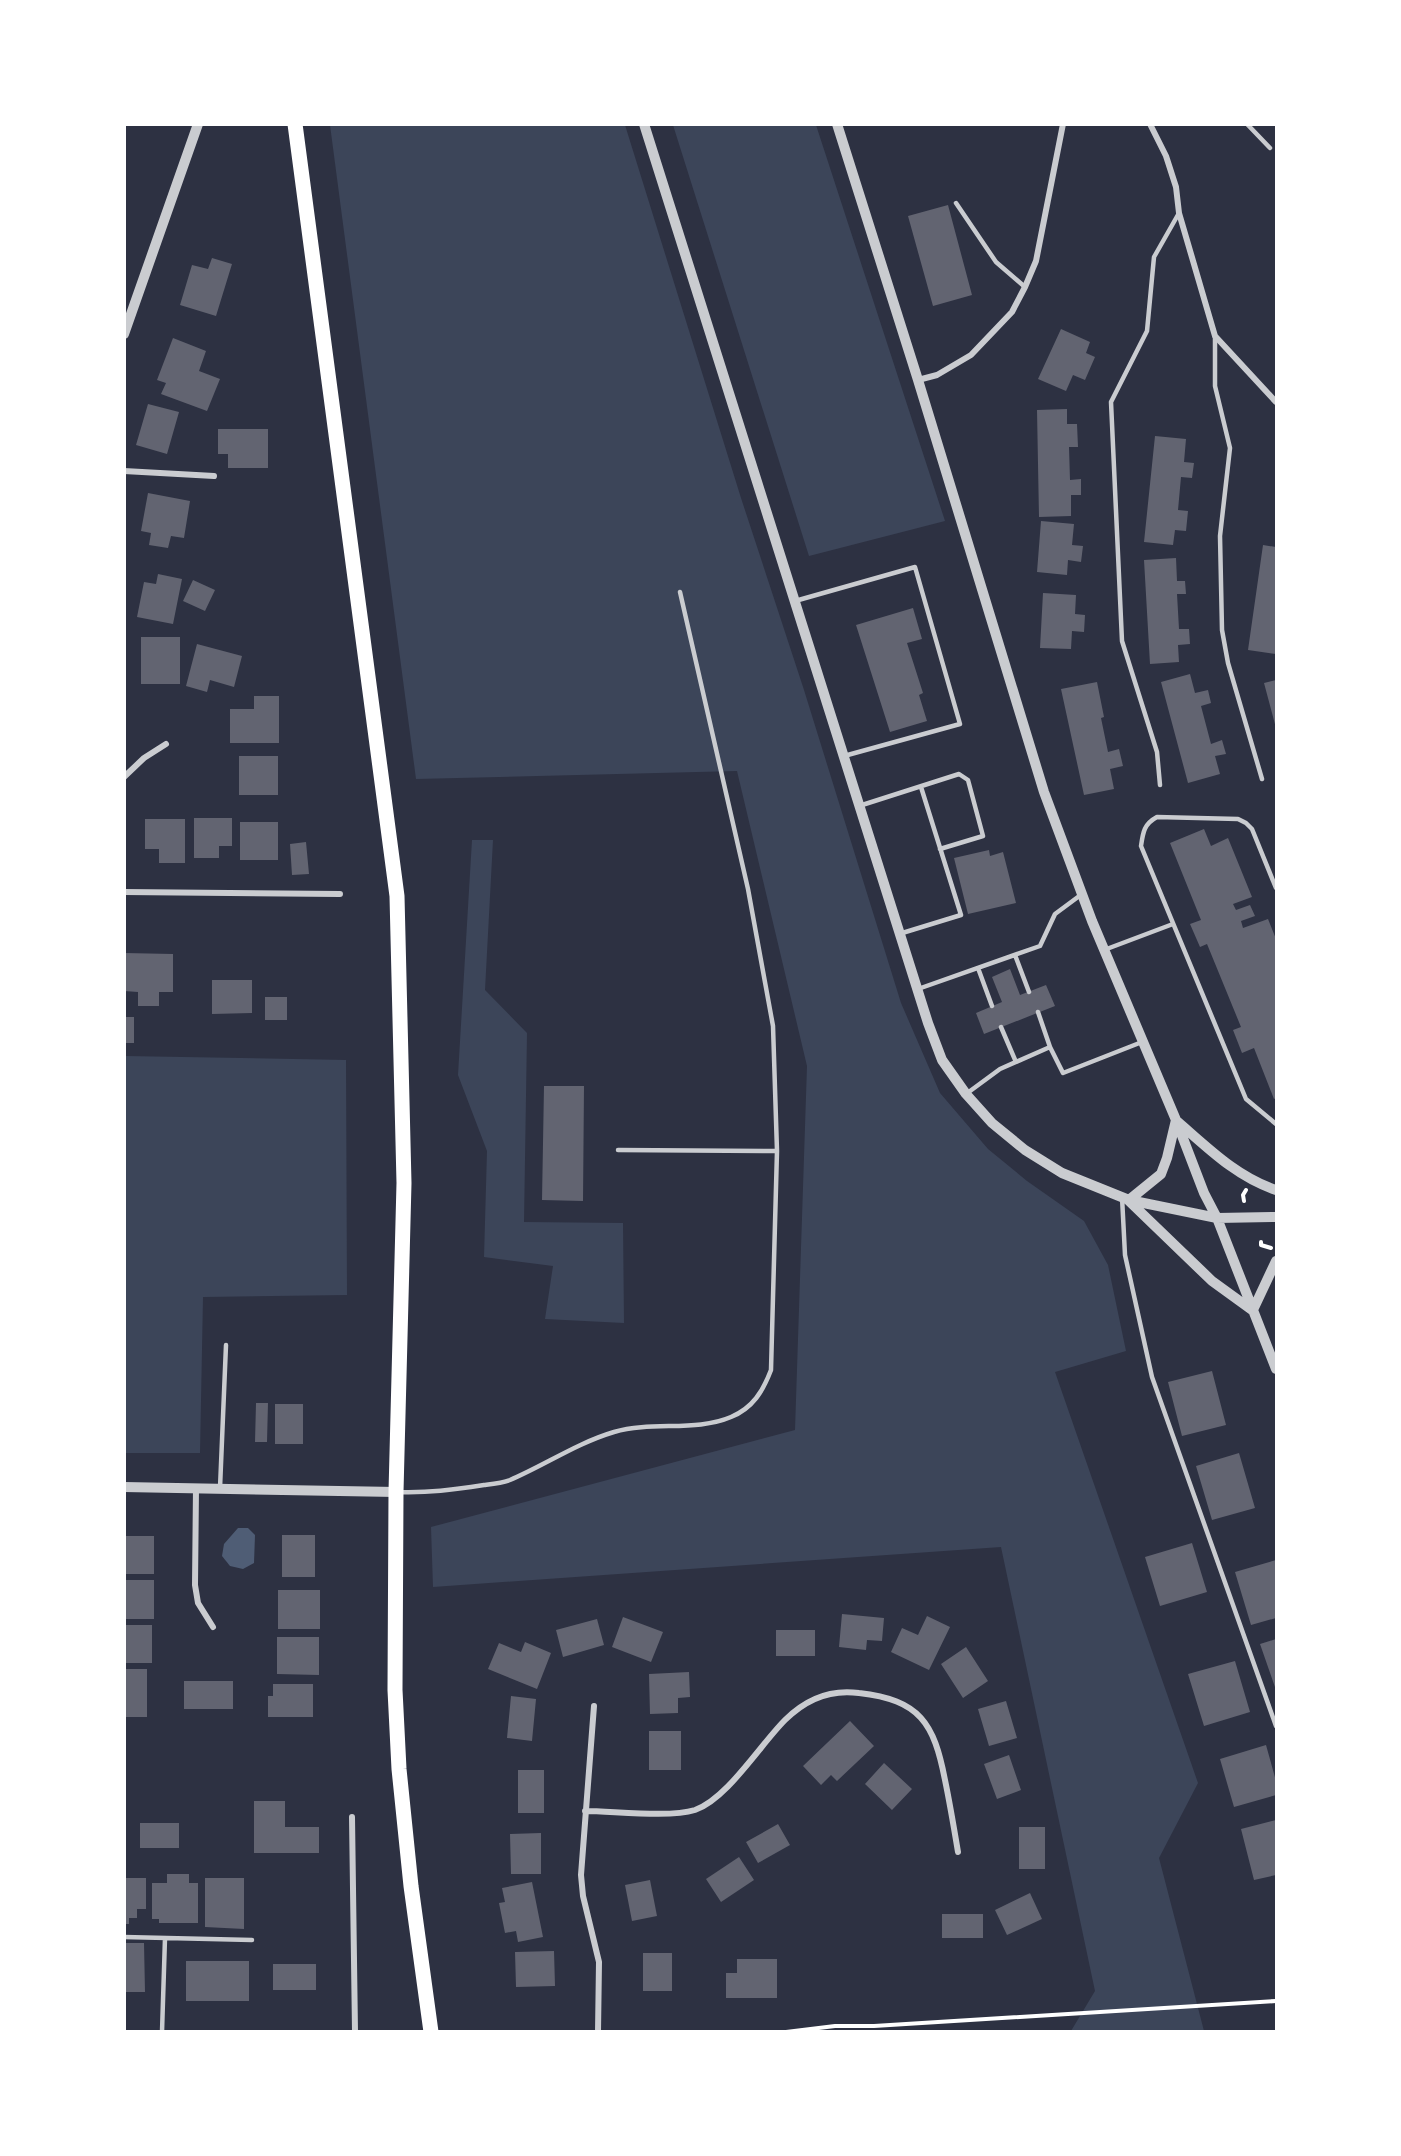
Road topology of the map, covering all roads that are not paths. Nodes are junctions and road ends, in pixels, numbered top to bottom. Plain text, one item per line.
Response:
1 (198, 124) edge
2 (295, 124) edge
3 (644, 124) edge
4 (837, 124) edge
5 (1063, 124) edge
6 (1150, 124) edge
7 (1248, 124) edge
8 (1270, 148) dead end
9 (956, 203) dead end
10 (1179, 213) junction
11 (1026, 287) junction
12 (124, 334) edge
13 (1215, 336) junction
14 (918, 380) junction
15 (1276, 402) edge
16 (124, 471) edge
17 (214, 476) dead end
18 (680, 592) dead end
19 (795, 601) junction
20 (166, 744) dead end
21 (844, 757) junction
22 (124, 777) edge
23 (1262, 779) dead end
24 (1160, 785) dead end
25 (921, 787) junction
26 (859, 806) junction
27 (940, 849) junction
28 (1276, 888) edge
29 (124, 892) edge
30 (340, 894) dead end
31 (1082, 894) junction
32 (1173, 924) junction
33 (900, 934) junction
34 (1104, 950) junction
35 (1015, 955) junction
36 (978, 968) junction
37 (917, 990) junction
38 (1029, 992) dead end
39 (992, 1006) dead end
40 (1038, 1012) dead end
41 (1001, 1027) dead end
42 (1143, 1042) junction
43 (1050, 1047) junction
44 (1016, 1062) junction
45 (966, 1094) junction
46 (1176, 1120) junction
47 (1276, 1124) edge
48 (618, 1150) dead end
49 (777, 1151) junction
50 (1276, 1190) edge
51 (1125, 1199) junction
52 (1276, 1216) edge
53 (1217, 1218) junction
54 (1276, 1261) edge
55 (1252, 1310) junction
56 (226, 1345) dead end
57 (1276, 1369) edge
58 (124, 1486) edge
59 (196, 1487) junction
60 (220, 1488) junction
61 (396, 1492) junction
62 (213, 1627) dead end
63 (594, 1706) dead end
64 (1276, 1726) edge
65 (585, 1811) junction
66 (352, 1817) dead end
67 (958, 1852) dead end
68 (124, 1937) edge
69 (165, 1938) junction
70 (252, 1940) dead end
71 (162, 2031) edge
72 (355, 2031) edge
73 (431, 2031) edge
74 (598, 2031) edge

1 - 12 street
2 - 61 main road
3 - 19 street
4 - 14 street
5 - 11 street
6 - 10 street
7 - 8 lane
9 - 11 lane
10 - 13 street
10 - 24 lane
11 - 14 street
13 - 15 street
13 - 23 lane
14 - 31 street
16 - 17 street
18 - 49 lane
19 - 21 street
19 - 21 lane
20 - 22 street
21 - 26 street
25 - 26 lane
25 - 27 lane
25 - 27 lane
26 - 33 street
27 - 33 lane
28 - 32 lane
29 - 30 street
31 - 34 street
31 - 35 lane
32 - 34 lane
32 - 47 lane
33 - 37 street
34 - 42 street
35 - 36 lane
35 - 38 lane
36 - 37 lane
36 - 39 lane
37 - 45 street
40 - 43 lane
41 - 44 lane
42 - 43 lane
42 - 46 street
43 - 44 lane
44 - 45 lane
45 - 51 street
46 - 50 street
46 - 51 street
46 - 53 street
48 - 49 lane
49 - 61 lane
51 - 53 street
51 - 55 street
51 - 64 lane
52 - 53 street
53 - 55 street
54 - 55 street
55 - 57 street
56 - 60 lane
58 - 59 street
59 - 60 street
59 - 62 street
60 - 61 street
61 - 73 main road
63 - 65 street
65 - 67 street
65 - 74 street
66 - 72 street
68 - 69 lane
69 - 70 lane
69 - 71 lane

